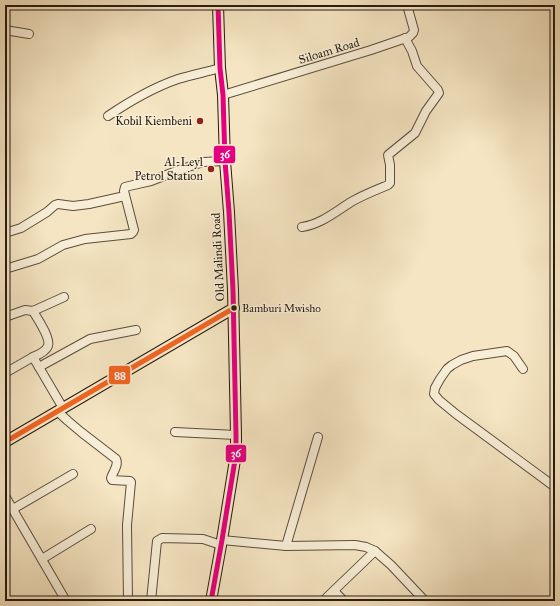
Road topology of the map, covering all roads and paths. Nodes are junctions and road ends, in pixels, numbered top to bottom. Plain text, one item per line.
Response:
1 (218, 5) edge
2 (407, 5) edge
3 (5, 30) edge
4 (29, 34) dead end
5 (405, 38) junction
6 (220, 68) junction
7 (223, 95) junction
8 (108, 116) dead end
9 (225, 161) junction
10 (125, 196) junction
11 (302, 227) dead end
12 (5, 233) edge
13 (5, 269) edge
14 (64, 298) dead end
15 (234, 308) junction
16 (33, 311) junction
17 (5, 317) edge
18 (136, 330) dead end
19 (33, 357) junction
20 (39, 367) junction
21 (523, 369) dead end
22 (5, 373) edge
23 (60, 409) junction
24 (175, 432) dead end
25 (236, 435) junction
26 (318, 437) dead end
27 (5, 442) edge
28 (73, 474) dead end
29 (555, 487) edge
30 (5, 496) edge
31 (10, 509) edge
32 (91, 530) dead end
33 (222, 542) junction
34 (286, 546) junction
35 (375, 551) junction
36 (42, 559) junction
37 (334, 591) junction
38 (66, 601) edge
39 (128, 601) edge
40 (151, 601) edge
41 (211, 601) edge
42 (323, 601) edge
43 (344, 601) edge
44 (425, 601) edge

1 - 6 main road, Old Malindi Road
2 - 5 street
3 - 4 street
5 - 7 street, Siloam Road
5 - 11 street
6 - 7 main road, Old Malindi Road
6 - 8 street
7 - 9 main road, Old Malindi Road
9 - 10 street
9 - 15 main road, Old Malindi Road
10 - 12 street
10 - 13 street
14 - 16 street
15 - 23 main road
15 - 25 main road, Old Malindi Road
16 - 17 street
16 - 19 street
18 - 20 street
19 - 20 street
19 - 22 street
20 - 23 street
21 - 29 street
23 - 27 main road
23 - 39 street
24 - 25 street
25 - 33 main road, Old Malindi Road
26 - 34 street
28 - 31 street
30 - 31 street
31 - 36 street
32 - 36 street
33 - 34 street
33 - 40 street
33 - 41 main road, Old Malindi Road
34 - 35 street
35 - 37 street
35 - 44 street
36 - 38 street
37 - 42 street
37 - 43 street

